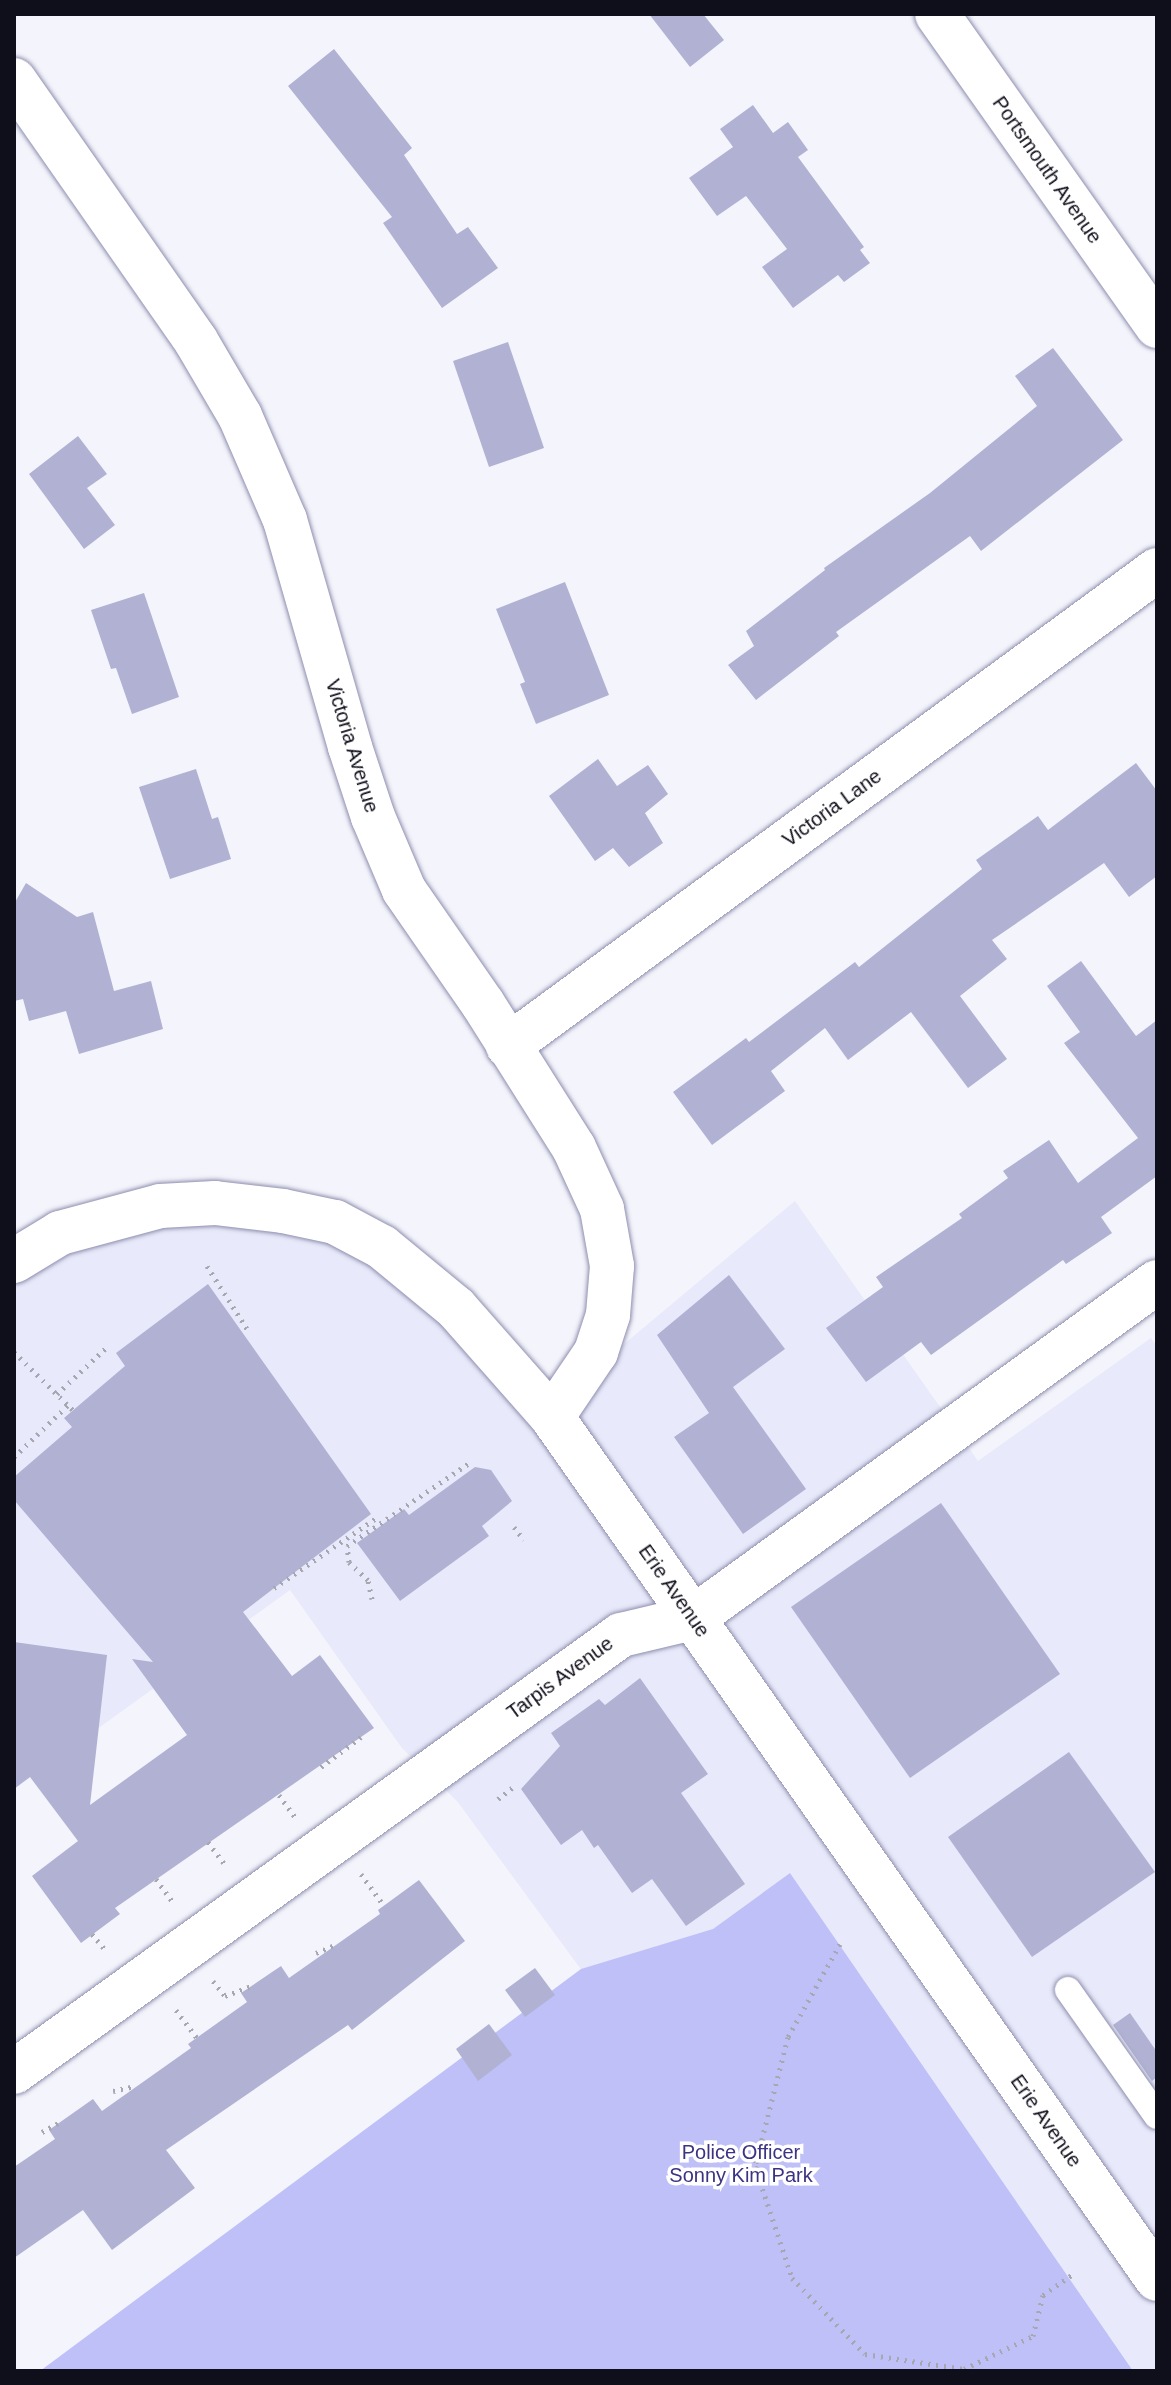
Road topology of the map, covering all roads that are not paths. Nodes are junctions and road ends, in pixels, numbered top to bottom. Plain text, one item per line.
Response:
1 (937, 14) edge
2 (14, 80) edge
3 (1157, 326) edge
4 (1157, 570) edge
5 (508, 1046) junction
6 (14, 1261) edge
7 (1157, 1282) edge
8 (552, 1417) junction
9 (693, 1618) junction
10 (1068, 1990) dead end
11 (14, 2072) edge
12 (1157, 2116) edge
13 (1157, 2279) edge

1 - 3 street, Portsmouth Avenue
2 - 5 street, Victoria Avenue
4 - 5 street, Victoria Lane
5 - 8 street, Victoria Avenue
6 - 8 street, Erie Avenue
7 - 9 street, Tarpis Avenue
8 - 9 street, Erie Avenue
9 - 11 street, Tarpis Avenue
9 - 13 street, Erie Avenue
10 - 12 lane

